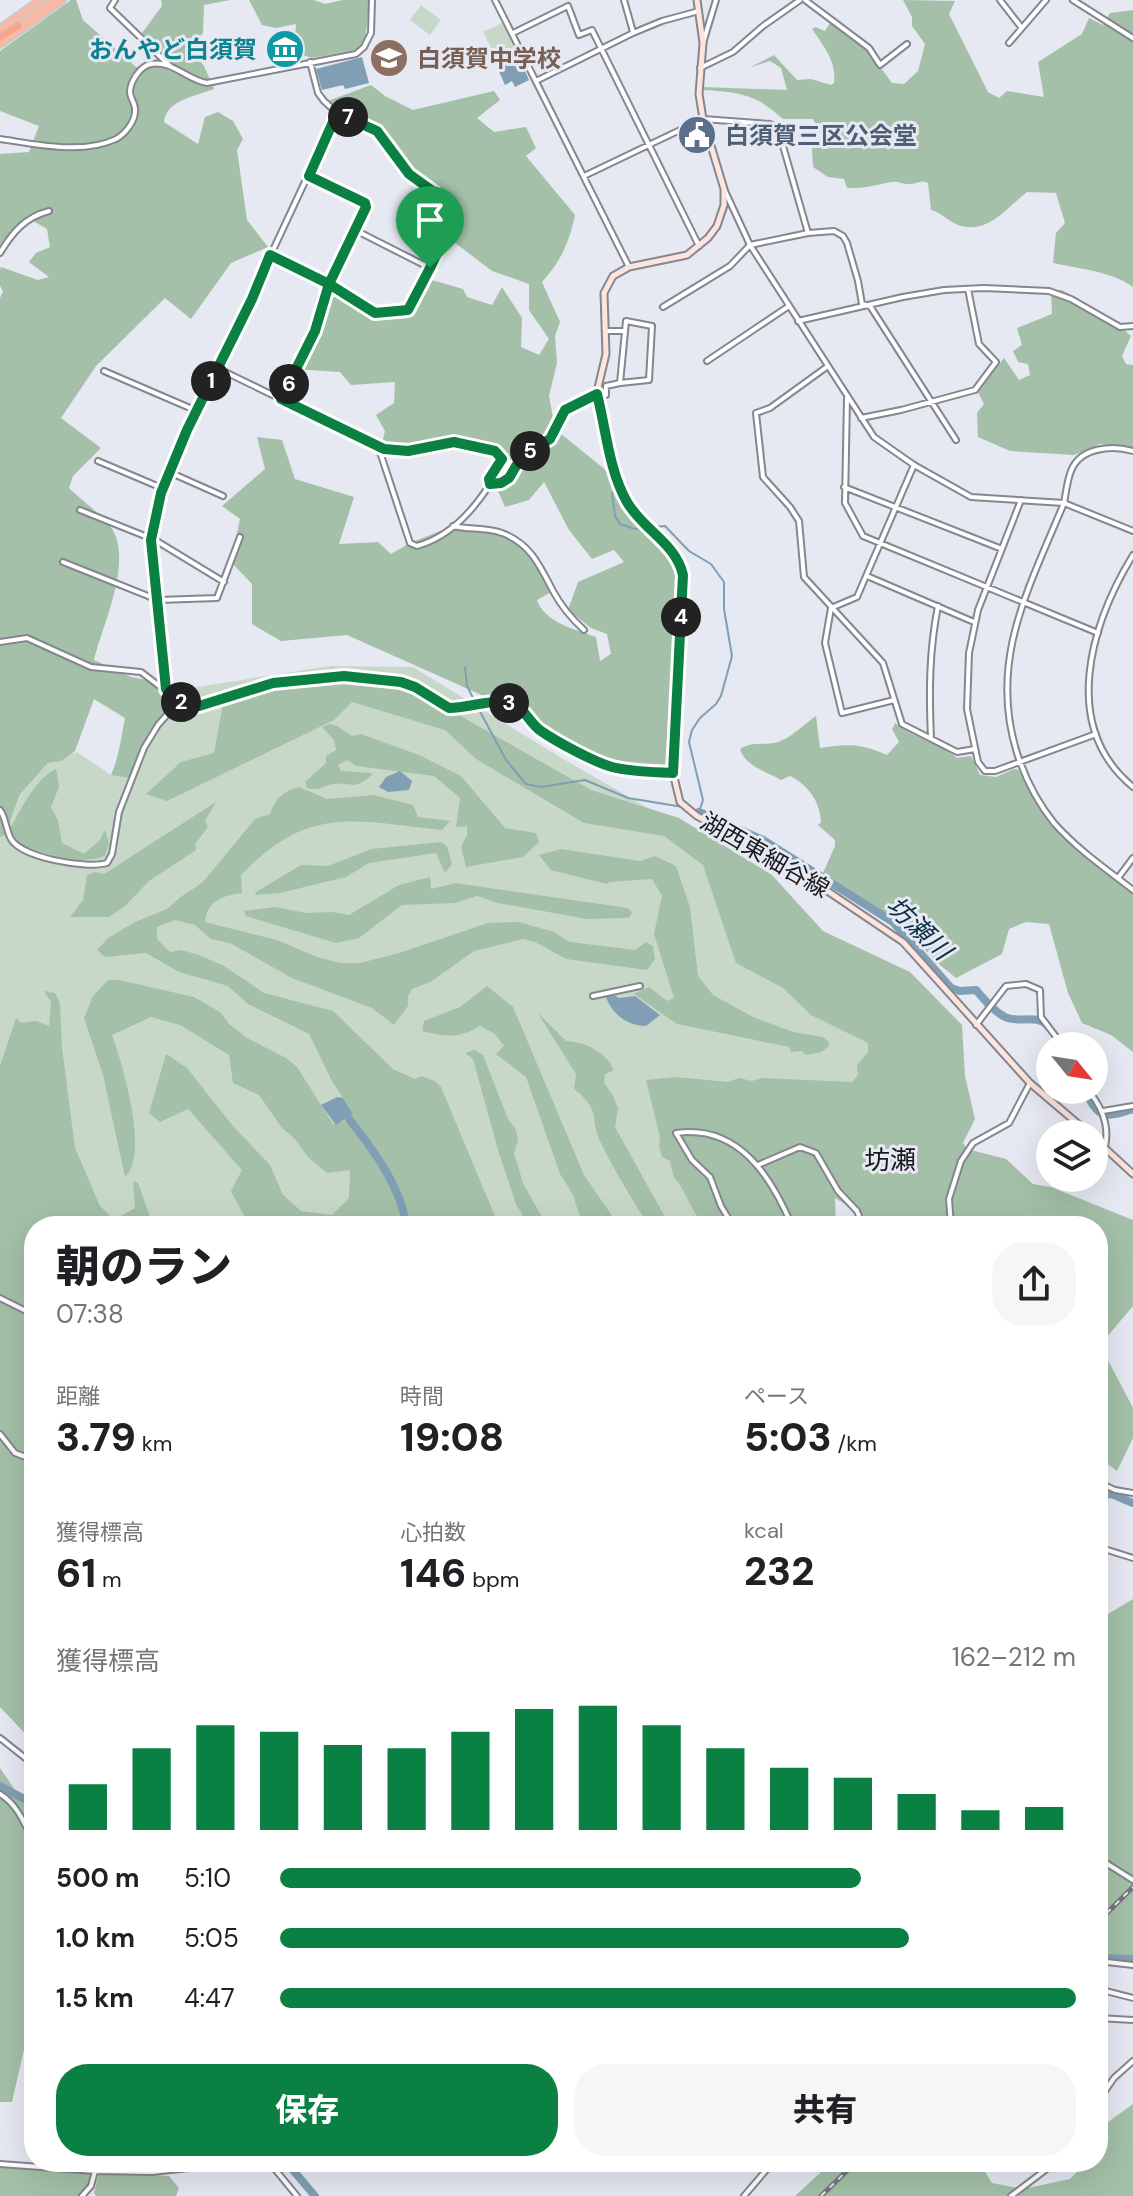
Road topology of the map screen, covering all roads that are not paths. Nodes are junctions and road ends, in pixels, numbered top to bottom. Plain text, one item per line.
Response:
1 (41, 0) edge
2 (51, 0) edge
3 (62, 0) edge
4 (115, 0) edge
5 (372, 0) edge
6 (495, 0) edge
7 (624, 0) edge
8 (697, 0) edge
9 (716, 0) edge
10 (803, 0) edge
11 (1000, 0) edge
12 (1046, 0) edge
13 (1073, 0) edge
14 (569, 3) edge
15 (700, 11) junction
16 (17, 24) joint
17 (1021, 27) junction
18 (0, 32) edge
19 (513, 33) junction
20 (633, 33) junction
21 (1133, 38) edge
22 (703, 43) junction
23 (1009, 43) dead end
24 (0, 44) edge
25 (907, 44) dead end
26 (602, 49) junction
27 (310, 62) junction
28 (170, 66) junction
29 (700, 68) junction
30 (536, 81) junction
31 (337, 113) junction
32 (703, 119) junction
33 (0, 139) edge
34 (649, 145) junction
35 (309, 176) junction
36 (584, 176) junction
37 (724, 189) junction
38 (49, 211) dead end
39 (355, 230) junction
40 (808, 233) junction
41 (750, 245) junction
42 (699, 246) junction
43 (0, 253) edge
44 (270, 255) junction
45 (629, 267) junction
46 (430, 268) junction
47 (329, 284) junction
48 (968, 289) junction
49 (866, 305) junction
50 (789, 306) junction
51 (663, 307) dead end
52 (798, 321) junction
53 (1133, 326) edge
54 (606, 331) junction
55 (624, 331) junction
56 (707, 361) dead end
57 (828, 366) junction
58 (217, 368) junction
59 (104, 371) dead end
60 (620, 383) junction
61 (597, 394) junction
62 (606, 395) dead end
63 (847, 398) junction
64 (281, 399) junction
65 (931, 402) junction
66 (197, 411) junction
67 (861, 418) junction
68 (956, 440) dead end
69 (378, 446) junction
70 (1133, 451) edge
71 (98, 461) dead end
72 (914, 465) junction
73 (169, 472) junction
74 (490, 484) junction
75 (843, 486) junction
76 (162, 488) junction
77 (223, 496) dead end
78 (1021, 500) junction
79 (1064, 503) junction
80 (896, 506) junction
81 (80, 510) dead end
82 (453, 526) junction
83 (1133, 531) edge
84 (240, 537) dead end
85 (151, 540) junction
86 (881, 543) junction
87 (1002, 549) junction
88 (1133, 555) edge
89 (63, 562) dead end
90 (867, 576) junction
91 (224, 582) junction
92 (986, 586) junction
93 (158, 600) junction
94 (1023, 602) junction
95 (938, 606) junction
96 (831, 608) junction
97 (974, 622) junction
98 (584, 630) dead end
99 (1098, 633) junction
100 (0, 642) edge
101 (166, 689) junction
102 (894, 700) junction
103 (179, 701) junction
104 (1096, 734) junction
105 (931, 738) junction
106 (975, 749) junction
107 (1020, 762) junction
108 (673, 773) junction
109 (1133, 787) edge
110 (0, 810) edge
111 (1133, 858) edge
112 (1118, 878) junction
113 (1133, 890) edge
114 (640, 986) dead end
115 (593, 996) dead end
116 (976, 1025) junction
117 (1052, 1032) edge
118 (1030, 1083) junction
119 (1098, 1104) edge
120 (1133, 1106) edge
121 (1103, 1111) junction
122 (1073, 1120) edge
123 (1104, 1120) edge
124 (1108, 1150) edge
125 (758, 1165) junction
126 (1133, 1174) edge
127 (727, 1216) edge
128 (787, 1216) edge
129 (859, 1216) edge
130 (950, 1216) edge
131 (0, 1298) edge
132 (24, 1310) edge
133 (0, 1434) edge
134 (24, 1456) edge
135 (1108, 1487) edge
136 (1133, 1493) edge
137 (1108, 1550) edge
138 (1133, 1558) edge
139 (0, 1738) edge
140 (24, 1757) edge
141 (0, 1794) edge
142 (24, 1822) edge
143 (1108, 1864) edge
144 (1133, 1880) edge
145 (1108, 1961) edge
146 (1133, 1965) edge
147 (1108, 1992) edge
148 (1133, 1998) edge
149 (1108, 2019) edge
150 (1133, 2020) edge
151 (1133, 2061) edge
152 (1108, 2087) edge
153 (0, 2164) edge
154 (24, 2166) edge
155 (95, 2172) edge
156 (277, 2172) edge
157 (764, 2172) edge
158 (1043, 2172) edge
159 (82, 2196) edge
160 (297, 2196) edge
161 (744, 2196) edge
162 (1011, 2196) edge

1 - 18 highway
2 - 16 highway
3 - 24 highway
4 - 28 street
5 - 27 street
6 - 19 street
7 - 20 street
8 - 15 main road
9 - 22 street
10 - 25 street
10 - 29 street
11 - 17 street
12 - 17 street
13 - 21 street
14 - 19 street
14 - 26 street
15 - 20 street
15 - 22 main road
16 - 18 highway
17 - 23 street
19 - 30 street
20 - 26 street
22 - 29 main road
26 - 30 street
26 - 34 street
27 - 28 street
27 - 31 street
28 - 33 street
29 - 32 main road
30 - 36 street
31 - 35 street
31 - 46 street
32 - 34 street
32 - 37 main road
32 - 40 street
34 - 36 street
34 - 42 street
35 - 39 street
35 - 44 street
36 - 45 street
37 - 41 street
37 - 42 main road
38 - 43 street
39 - 46 street
39 - 47 street
40 - 41 street
40 - 49 street
41 - 50 street
41 - 51 street
42 - 45 main road
44 - 47 street
44 - 58 street
45 - 54 main road, 湖西東細谷線
46 - 47 street
47 - 64 street
48 - 49 street
48 - 53 street
48 - 65 street
49 - 52 street
49 - 65 street
50 - 52 street
50 - 56 street
52 - 57 street
54 - 55 street
54 - 61 main road, 湖西東細谷線
55 - 60 street
55 - 60 street
57 - 63 street
57 - 96 street
58 - 64 street
58 - 66 street
59 - 66 street
60 - 62 street
61 - 74 street
61 - 108 main road, 湖西東細谷線
63 - 67 street
63 - 75 street
64 - 69 street
65 - 67 street
65 - 68 street
66 - 73 street
67 - 72 street
69 - 74 street
69 - 82 street
70 - 79 street
71 - 76 street
72 - 78 street
72 - 80 street
73 - 76 street
73 - 77 street
74 - 82 street
75 - 80 street
75 - 86 street
76 - 85 street
78 - 79 street
78 - 87 street
79 - 83 street
79 - 94 street
80 - 86 street
80 - 87 street
81 - 85 street
82 - 98 street
84 - 91 street
85 - 91 street
85 - 93 street
86 - 90 street
86 - 92 street
87 - 92 street
88 - 99 street
89 - 93 street
90 - 95 street
90 - 96 street
91 - 93 street
92 - 94 street
92 - 97 street
93 - 101 street
94 - 99 street
94 - 107 street
95 - 97 street
95 - 105 street
96 - 102 street
96 - 102 street
97 - 106 street
99 - 104 street
100 - 101 street
101 - 103 street
102 - 105 street
103 - 108 street
103 - 110 street
104 - 107 street
104 - 109 street
105 - 106 street
106 - 107 street
107 - 112 street
108 - 116 main road, 湖西東細谷線
111 - 112 street
112 - 113 street
114 - 115 street
116 - 117 street
116 - 118 main road, 湖西東細谷線
118 - 122 main road, 湖西東細谷線
118 - 130 street
119 - 121 street
120 - 121 street
121 - 123 street
124 - 126 main road, 湖西東細谷線
125 - 127 street
125 - 128 street
125 - 129 street
131 - 132 street
133 - 134 street
135 - 136 street
137 - 138 street
139 - 140 street
141 - 142 street
143 - 144 street
145 - 146 street
147 - 148 street
149 - 150 street
151 - 152 street
153 - 154 street
155 - 159 street
156 - 160 street
157 - 161 street
158 - 162 street

